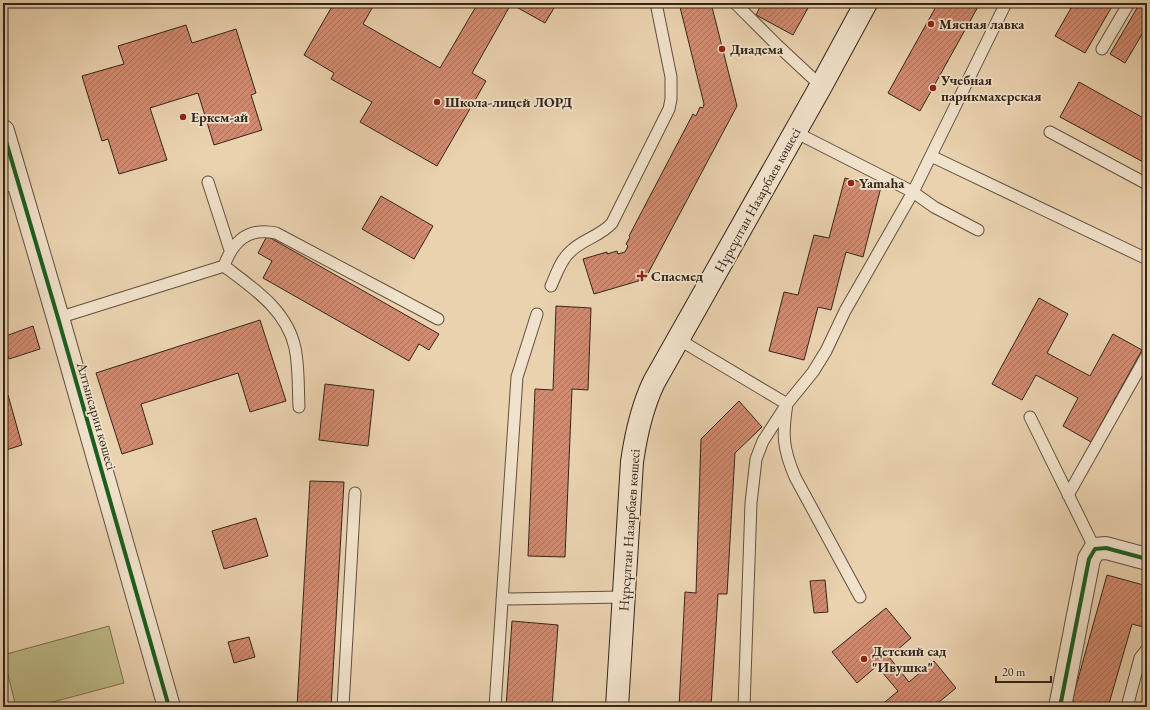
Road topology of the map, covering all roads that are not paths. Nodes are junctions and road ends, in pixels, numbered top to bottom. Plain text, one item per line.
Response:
1 (656, 3) edge
2 (735, 3) edge
3 (866, 3) edge
4 (1006, 3) edge
5 (1129, 3) edge
6 (1102, 49) dead end
7 (821, 86) junction
8 (3, 131) edge
9 (795, 132) junction
10 (1050, 132) dead end
11 (931, 156) junction
12 (208, 182) dead end
13 (1147, 184) edge
14 (10, 185) edge
15 (914, 192) junction
16 (978, 230) dead end
17 (230, 250) junction
18 (1147, 259) edge
19 (224, 266) junction
20 (551, 286) dead end
21 (537, 314) dead end
22 (58, 318) junction
23 (438, 319) dead end
24 (678, 340) junction
25 (1147, 355) edge
26 (786, 404) junction
27 (299, 407) dead end
28 (1030, 417) dead end
29 (355, 493) dead end
30 (1068, 495) junction
31 (1095, 549) junction
32 (1147, 559) edge
33 (623, 597) junction
34 (860, 597) dead end
35 (502, 599) junction
36 (1147, 649) edge
37 (169, 707) edge
38 (343, 707) edge
39 (495, 707) edge
40 (617, 707) edge
41 (744, 707) edge
42 (1060, 707) edge
43 (1127, 707) edge

1 - 20 lane
2 - 7 lane
3 - 7 street, Нұрсұлтан Назарбаев көшесі
4 - 11 lane
5 - 6 lane
7 - 9 street, Нұрсұлтан Назарбаев көшесі
8 - 14 street, Алтынсарин көшесі
9 - 15 lane
9 - 24 street, Нұрсұлтан Назарбаев көшесі
10 - 13 lane
11 - 15 lane
11 - 18 lane
12 - 17 lane
14 - 22 street, Алтынсарин көшесі
15 - 16 lane
15 - 26 lane
17 - 19 lane
17 - 23 lane
19 - 22 lane
19 - 27 lane
21 - 35 lane
22 - 37 street, Алтынсарин көшесі
24 - 26 lane
24 - 33 street, Нұрсұлтан Назарбаев көшесі
25 - 30 lane
26 - 34 lane
26 - 41 lane
28 - 30 lane
29 - 38 lane
30 - 31 lane
31 - 32 street
31 - 42 street
33 - 35 lane
33 - 40 street, Нұрсұлтан Назарбаев көшесі
35 - 39 lane
36 - 43 lane

